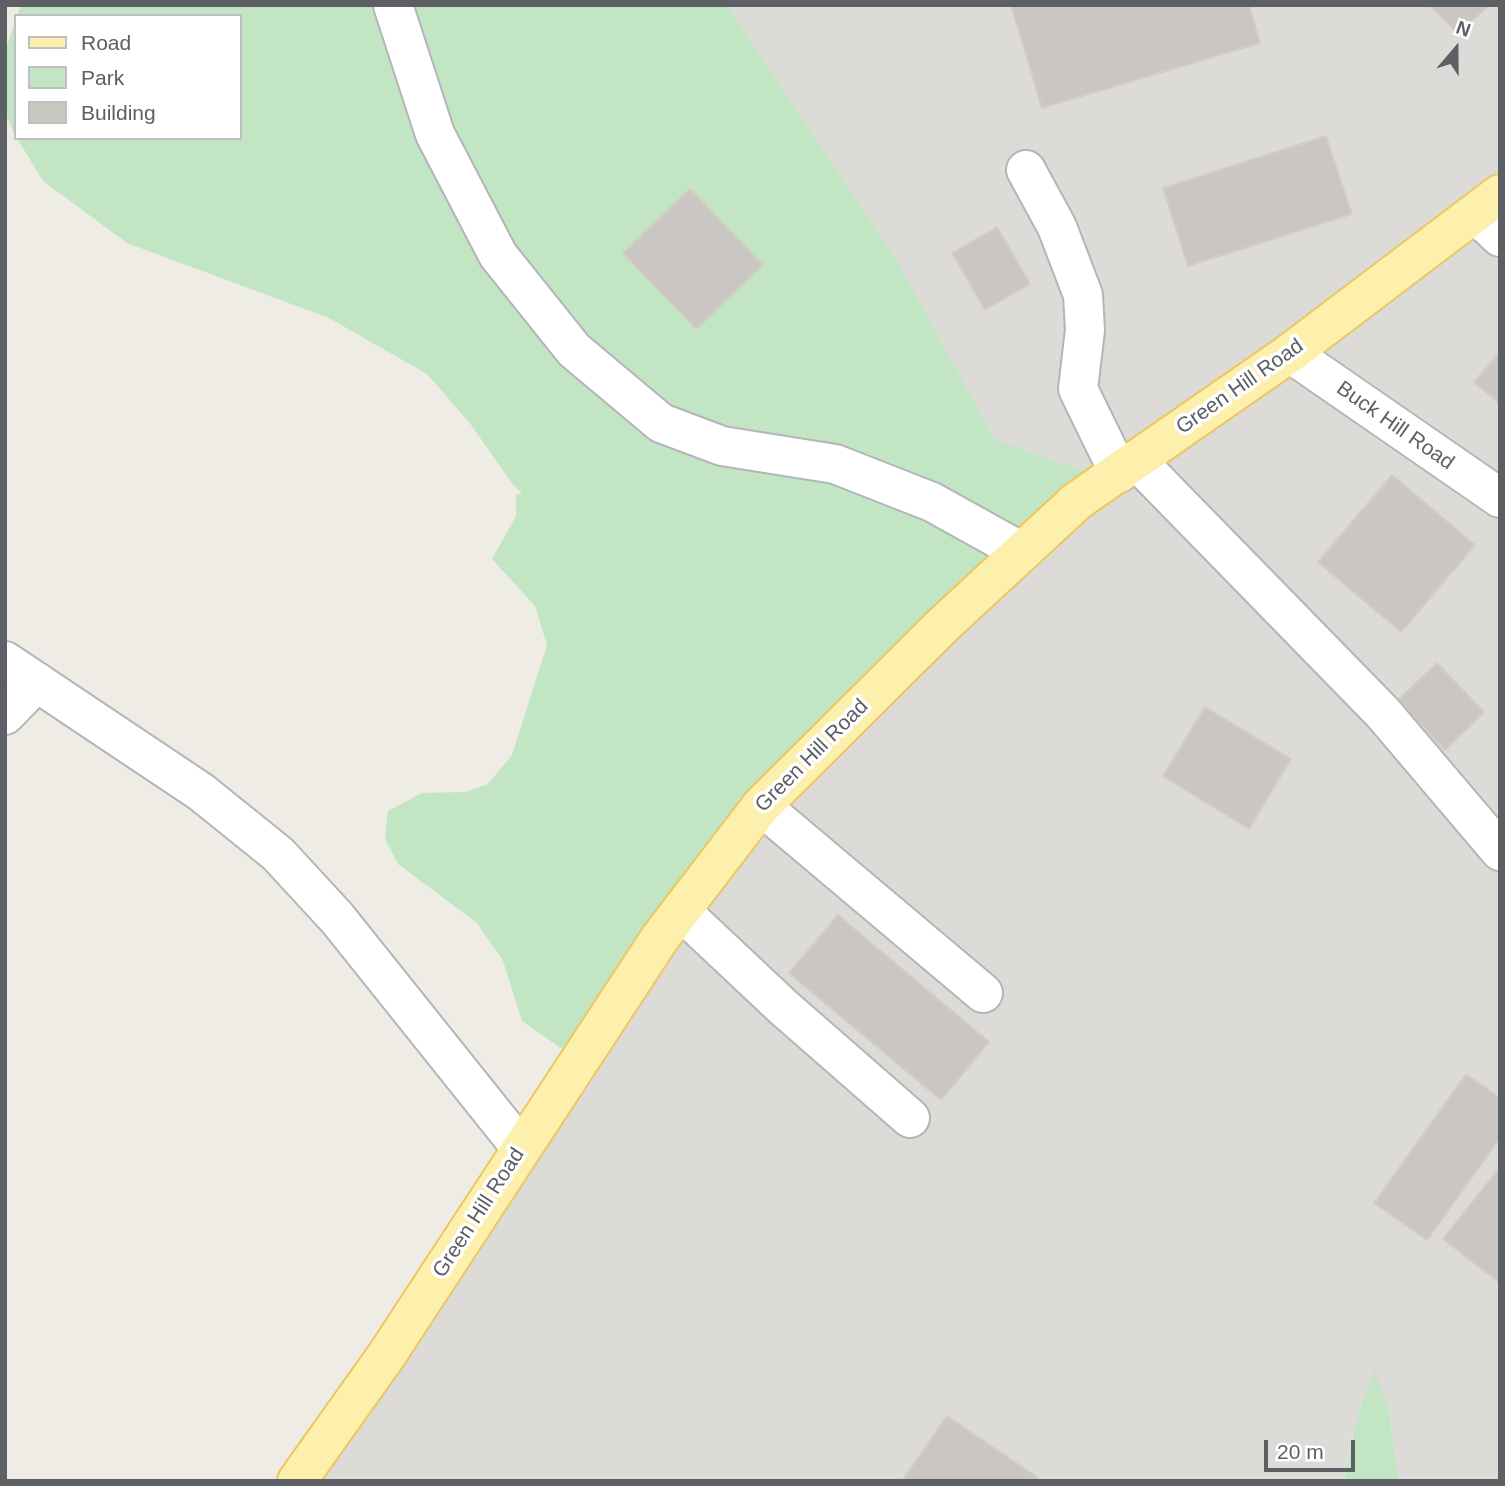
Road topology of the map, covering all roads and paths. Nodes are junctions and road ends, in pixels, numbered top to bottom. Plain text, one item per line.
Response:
1 (393, 5) edge
2 (1026, 170) dead end
3 (1492, 215) edge
4 (1290, 354) junction
5 (1128, 466) junction
6 (1500, 498) edge
7 (1022, 552) junction
8 (5, 661) edge
9 (37, 682) junction
10 (5, 715) edge
11 (761, 806) junction
12 (1500, 851) edge
13 (681, 911) junction
14 (983, 993) dead end
15 (910, 1118) dead end
16 (521, 1148) junction
17 (297, 1481) edge

1 - 7 street
2 - 5 street
3 - 4 main road, Green Hill Road
4 - 5 main road, Green Hill Road
4 - 6 street, Buck Hill Road
5 - 7 main road, Green Hill Road
5 - 12 street
7 - 11 main road, Green Hill Road
8 - 9 street
9 - 10 street
9 - 16 street
11 - 13 main road, Green Hill Road
11 - 14 street
13 - 15 street
13 - 16 main road, Green Hill Road
16 - 17 main road, Green Hill Road

